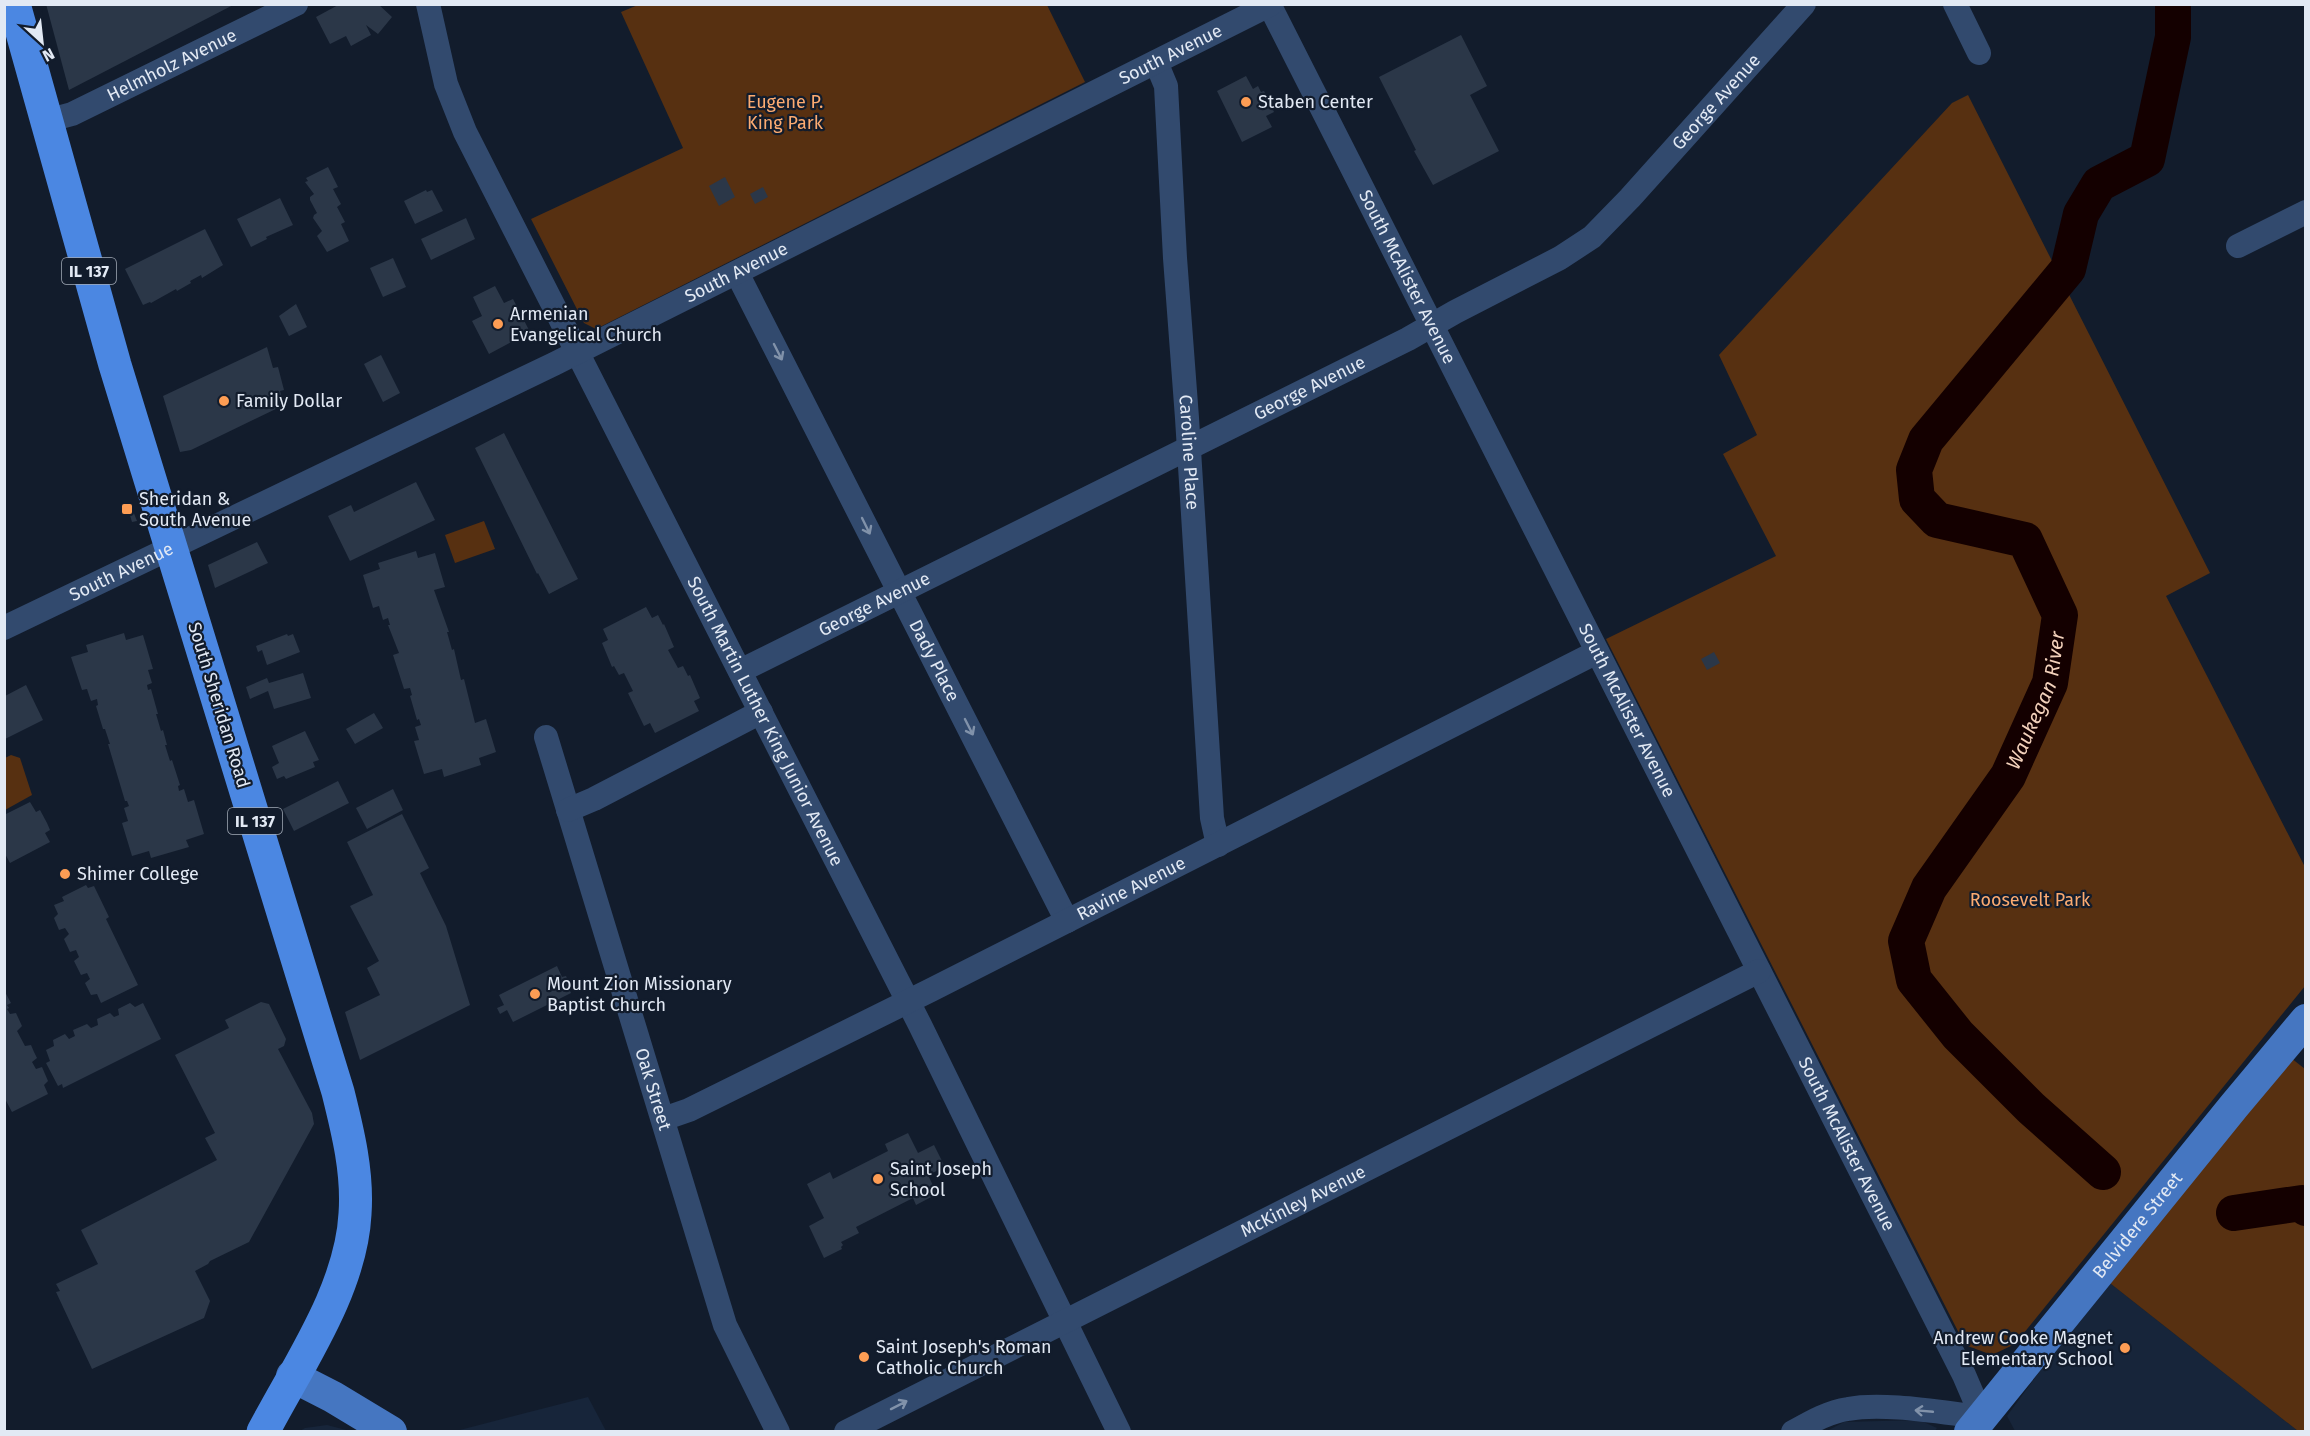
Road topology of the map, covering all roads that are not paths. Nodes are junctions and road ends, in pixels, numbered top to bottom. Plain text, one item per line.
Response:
1 (296, 4) edge
2 (428, 4) edge
3 (1804, 4) edge
4 (1954, 4) edge
5 (1269, 5) edge
6 (12, 11) edge
7 (1979, 53) dead end
8 (1156, 62) junction
9 (46, 121) junction
10 (2306, 212) edge
11 (2238, 246) dead end
12 (737, 273) junction
13 (1431, 326) junction
14 (578, 352) junction
15 (1188, 448) junction
16 (172, 549) junction
17 (899, 592) junction
18 (4, 627) edge
19 (1597, 652) junction
20 (741, 671) junction
21 (761, 712) junction
22 (546, 737) dead end
23 (568, 810) junction
24 (1218, 845) junction
25 (1067, 921) junction
26 (1759, 971) junction
27 (908, 1001) junction
28 (2306, 1020) edge
29 (663, 1119) junction
30 (1065, 1321) junction
31 (292, 1376) junction
32 (1976, 1424) edge
33 (263, 1431) edge
34 (391, 1431) edge
35 (778, 1431) edge
36 (846, 1431) edge
37 (1119, 1431) edge
38 (1793, 1431) edge

1 - 9 street, Helmholz Avenue
2 - 14 street, South Martin Luther King Junior Avenue
3 - 13 street, George Avenue
4 - 7 street
5 - 8 street, South Avenue
5 - 13 street, South McAlister Avenue
6 - 9 highway, South Sheridan Road / IL 137
8 - 12 street, South Avenue
8 - 15 street, Caroline Place
9 - 16 highway, South Sheridan Road / IL 137
10 - 11 street
12 - 14 street, South Avenue
12 -> 17 street, Dady Place
13 - 15 street, George Avenue
13 - 19 street, South McAlister Avenue
14 - 16 street, South Avenue
14 - 20 street, South Martin Luther King Junior Avenue
15 - 17 street, George Avenue
15 - 24 street, Caroline Place
16 - 18 street, South Avenue
16 - 31 highway, South Sheridan Road / IL 137
17 - 20 street, George Avenue
17 -> 25 street, Dady Place
19 - 24 street, Ravine Avenue
19 - 26 street, South McAlister Avenue
20 - 21 street, South Martin Luther King Junior Avenue
21 - 23 street
21 - 27 street, South Martin Luther King Junior Avenue
22 - 23 street, Oak Street
23 - 29 street, Oak Street
24 - 25 street, Ravine Avenue
25 - 27 street, Ravine Avenue
26 - 30 street, McKinley Avenue
26 - 32 street, South McAlister Avenue
27 - 29 street, Ravine Avenue
27 - 30 street, South Martin Luther King Junior Avenue
28 - 32 main road, Belvidere Street
29 - 35 street, Oak Street
36 -> 30 street, McKinley Avenue
30 - 37 street, South Martin Luther King Junior Avenue
31 - 33 highway, South Sheridan Road / IL 137
31 - 34 main road
32 -> 38 street

